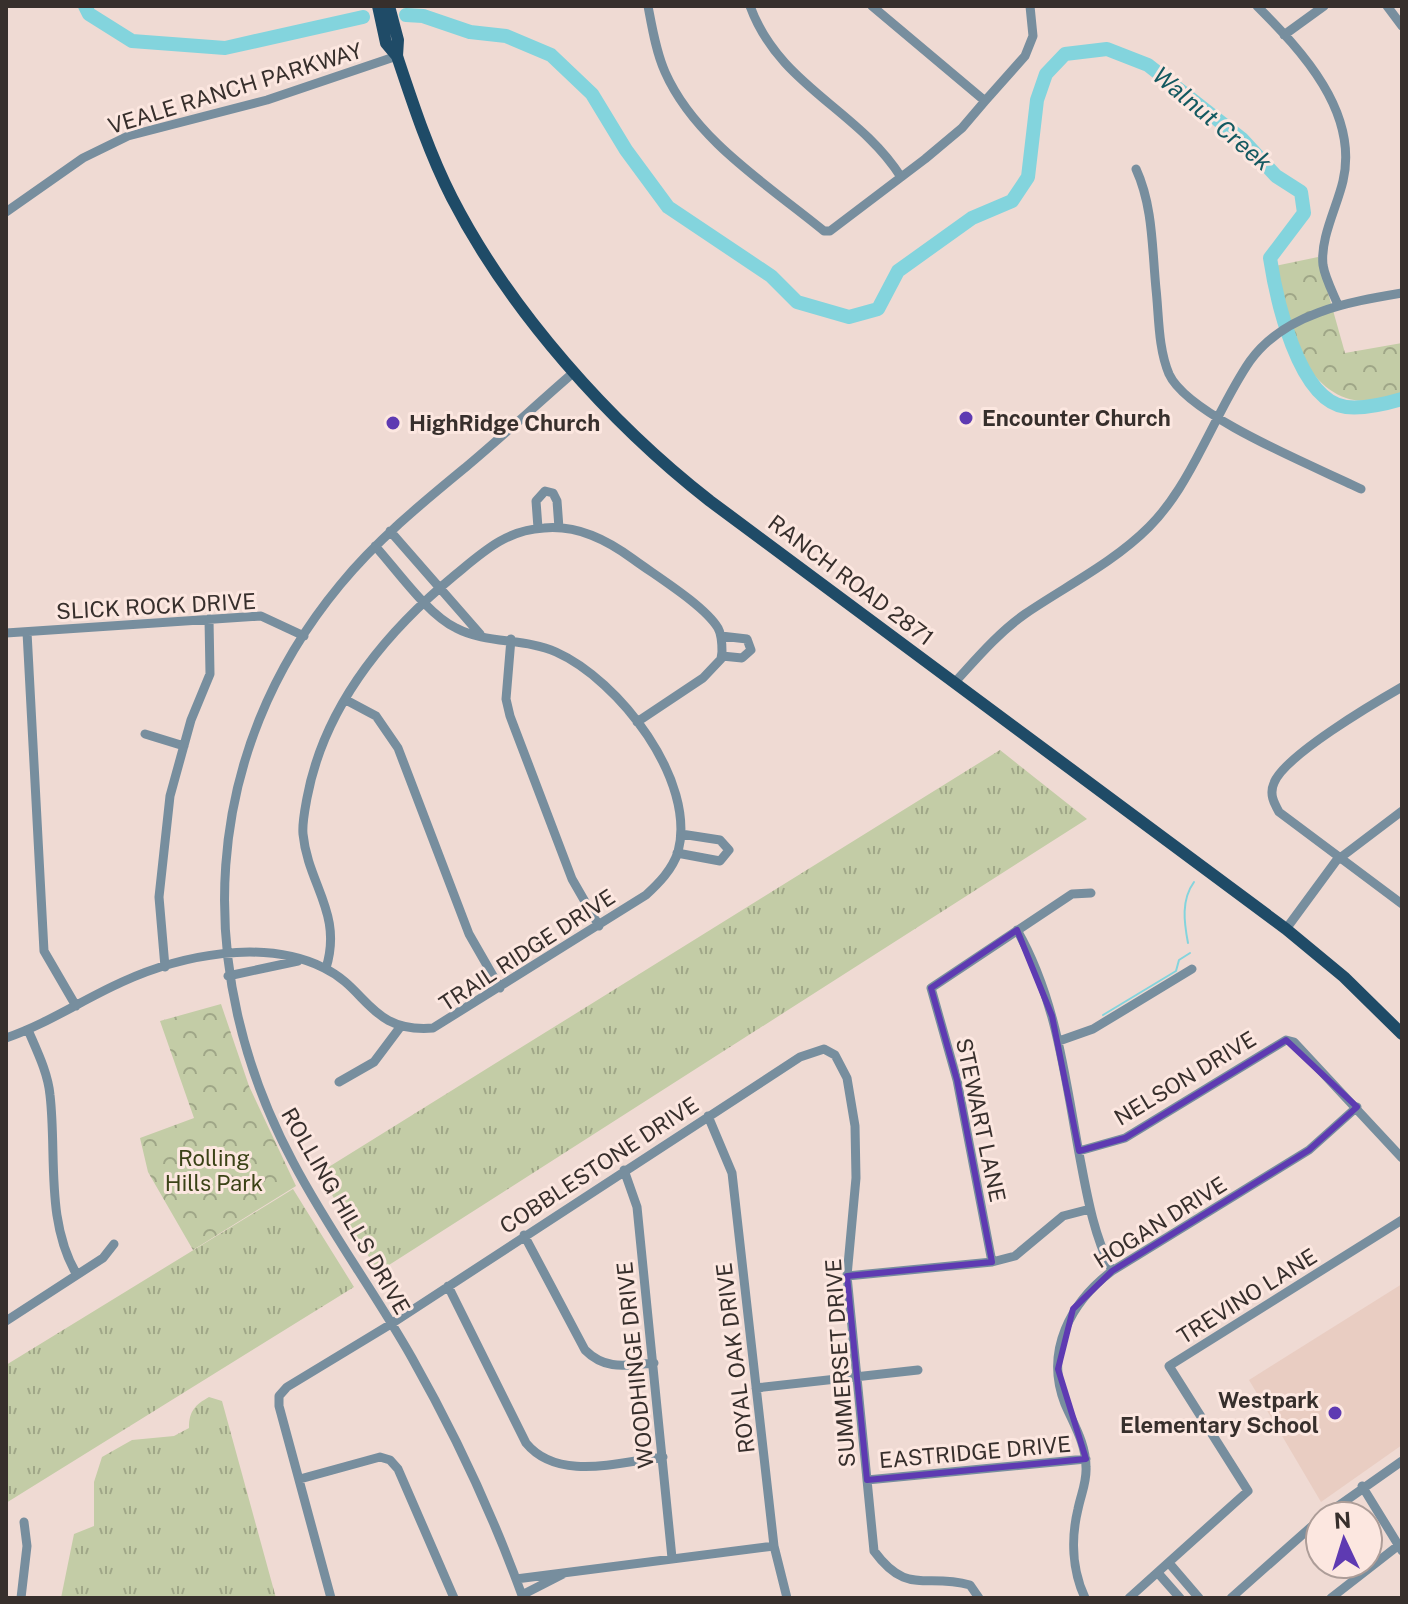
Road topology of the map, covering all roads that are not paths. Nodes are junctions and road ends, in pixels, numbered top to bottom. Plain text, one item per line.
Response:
1 (648, 6) edge
2 (750, 6) edge
3 (872, 6) edge
4 (1257, 6) edge
5 (1324, 6) edge
6 (1387, 6) edge
7 (388, 7) edge
8 (1034, 7) edge
9 (1402, 26) edge
10 (1284, 35) junction
11 (397, 56) junction
12 (985, 101) junction
13 (1136, 169) dead end
14 (901, 177) junction
15 (6, 212) edge
16 (1402, 293) edge
17 (1338, 305) junction
18 (573, 373) junction
19 (1218, 418) junction
20 (1361, 489) dead end
21 (538, 528) junction
22 (559, 528) junction
23 (390, 531) junction
24 (375, 546) junction
25 (440, 587) junction
26 (424, 601) junction
27 (209, 619) junction
28 (27, 632) junction
29 (6, 633) edge
30 (480, 634) junction
31 (304, 636) junction
32 (721, 636) junction
33 (511, 639) junction
34 (722, 656) junction
35 (955, 682) junction
36 (1402, 687) edge
37 (346, 700) junction
38 (637, 722) junction
39 (145, 734) dead end
40 (184, 746) junction
41 (1402, 811) edge
42 (681, 834) junction
43 (677, 853) junction
44 (1341, 858) junction
45 (1091, 893) dead end
46 (1402, 904) edge
47 (599, 926) junction
48 (1286, 929) junction
49 (1017, 930) junction
50 (226, 956) junction
51 (298, 961) junction
52 (165, 967) junction
53 (326, 968) junction
54 (1192, 969) dead end
55 (228, 976) junction
56 (500, 988) junction
57 (76, 1006) junction
58 (401, 1026) junction
59 (28, 1030) junction
60 (1402, 1034) edge
61 (6, 1038) edge
62 (1059, 1041) junction
63 (831, 1051) joint
64 (339, 1082) dead end
65 (1357, 1107) junction
66 (708, 1116) junction
67 (1079, 1151) junction
68 (1402, 1158) edge
69 (624, 1170) junction
70 (1090, 1209) junction
71 (1402, 1220) edge
72 (524, 1235) junction
73 (114, 1244) dead end
74 (992, 1262) junction
75 (1112, 1271) junction
76 (77, 1275) junction
77 (847, 1276) junction
78 (448, 1286) junction
79 (6, 1321) edge
80 (391, 1324) junction
81 (654, 1363) junction
82 (918, 1370) dead end
83 (857, 1376) junction
84 (756, 1388) junction
85 (663, 1457) junction
86 (1086, 1459) junction
87 (1402, 1461) edge
88 (300, 1479) junction
89 (867, 1480) junction
90 (1362, 1486) junction
91 (1344, 1500) edge
92 (24, 1522) dead end
93 (1304, 1534) edge
94 (774, 1546) junction
95 (1400, 1548) edge
96 (672, 1558) junction
97 (1169, 1563) junction
98 (1158, 1573) junction
99 (563, 1574) junction
100 (516, 1579) junction
101 (523, 1597) edge
102 (21, 1598) edge
103 (331, 1598) edge
104 (454, 1598) edge
105 (787, 1598) edge
106 (979, 1598) edge
107 (1085, 1598) edge
108 (1129, 1598) edge
109 (1180, 1598) edge
110 (1199, 1598) edge
111 (1231, 1598) edge
112 (1331, 1598) edge

1 - 14 street
2 - 14 street
3 - 12 street
4 - 10 street
5 - 10 street
6 - 9 street
7 - 11 main road, RANCH ROAD 2871
8 - 12 street
10 - 17 street
11 - 15 street, VEALE RANCH PARKWAY
11 - 18 main road, RANCH ROAD 2871
12 - 14 street
13 - 19 street
16 - 17 street
17 - 19 street
18 - 23 street, ROLLING HILLS DRIVE
18 - 35 main road, RANCH ROAD 2871
19 - 20 street
19 - 35 street
21 - 22 street
21 - 22 street
21 - 25 street
22 - 32 street
23 - 24 street, ROLLING HILLS DRIVE
23 - 25 street
24 - 26 street, TRAIL RIDGE DRIVE
24 - 31 street, ROLLING HILLS DRIVE
25 - 26 street
25 - 30 street
26 - 30 street, TRAIL RIDGE DRIVE
26 - 37 street
27 - 28 street, SLICK ROCK DRIVE
27 - 31 street, SLICK ROCK DRIVE
27 - 40 street
28 - 29 street, SLICK ROCK DRIVE
28 - 57 street
30 - 33 street, TRAIL RIDGE DRIVE
31 - 50 street, ROLLING HILLS DRIVE
32 - 34 street
32 - 34 street
33 - 38 street, TRAIL RIDGE DRIVE
33 - 47 street
34 - 38 street
35 - 48 main road, RANCH ROAD 2871
36 - 44 street
37 - 53 street
37 - 56 street
38 - 42 street, TRAIL RIDGE DRIVE
39 - 40 street
40 - 52 street
41 - 44 street
42 - 43 street, TRAIL RIDGE DRIVE
42 - 43 street
43 - 47 street, TRAIL RIDGE DRIVE
44 - 46 street
44 - 48 street
45 - 49 street
47 - 56 street, TRAIL RIDGE DRIVE
48 - 60 main road, RANCH ROAD 2871
49 - 62 street
49 - 74 street, STEWART LANE
50 - 51 street
50 - 52 street
50 - 55 street, ROLLING HILLS DRIVE
51 - 53 street
51 - 55 street
52 - 57 street
53 - 58 street
54 - 62 street
55 - 80 street, ROLLING HILLS DRIVE
56 - 58 street, TRAIL RIDGE DRIVE
57 - 59 street
58 - 64 street
59 - 61 street
59 - 76 street
62 - 67 street
63 - 66 street, COBBLESTONE DRIVE
63 - 77 street, SUMMERSET DRIVE
65 - 67 street, NELSON DRIVE
65 - 68 street, NELSON DRIVE
65 - 75 street, HOGAN DRIVE
66 - 69 street, COBBLESTONE DRIVE
66 - 84 street, ROYAL OAK DRIVE
67 - 70 street
69 - 72 street, COBBLESTONE DRIVE
69 - 81 street, WOODHINGE DRIVE
70 - 74 street
70 - 75 street
71 - 97 street, TREVINO LANE
72 - 78 street, COBBLESTONE DRIVE
72 - 81 street
73 - 76 street
74 - 77 street
75 - 86 street, HOGAN DRIVE
76 - 79 street
77 - 83 street, SUMMERSET DRIVE
78 - 80 street, COBBLESTONE DRIVE
78 - 85 street
80 - 88 street, COBBLESTONE DRIVE
80 - 100 street, ROLLING HILLS DRIVE
81 - 85 street, WOODHINGE DRIVE
82 - 83 street
83 - 84 street
83 - 89 street, SUMMERSET DRIVE
84 - 94 street, ROYAL OAK DRIVE
85 - 96 street, WOODHINGE DRIVE
86 - 89 street, EASTRIDGE DRIVE
86 - 107 street, HOGAN DRIVE
87 - 90 street
88 - 103 street
88 - 104 street
89 - 106 street, SUMMERSET DRIVE
90 - 91 street
90 - 95 street
92 - 102 street
93 - 111 street
94 - 96 street
94 - 105 street, ROYAL OAK DRIVE
95 - 112 street
96 - 99 street
97 - 98 street, TREVINO LANE
97 - 110 street
98 - 108 street, TREVINO LANE
98 - 109 street
99 - 100 street
99 - 101 street
100 - 101 street, ROLLING HILLS DRIVE

